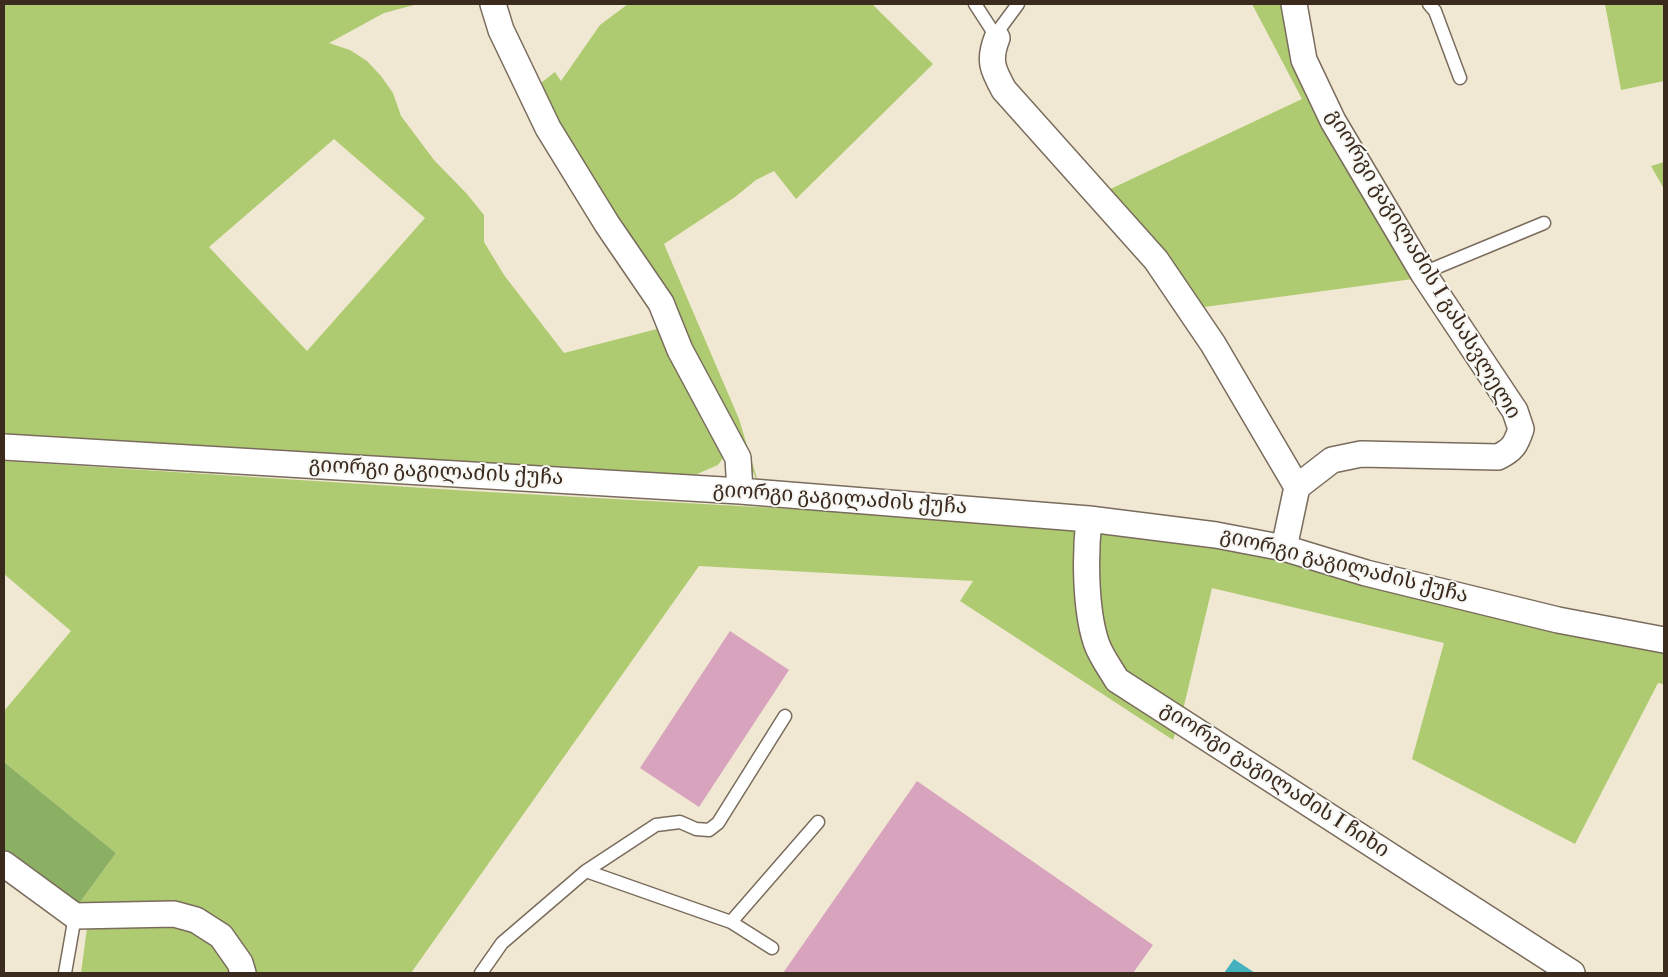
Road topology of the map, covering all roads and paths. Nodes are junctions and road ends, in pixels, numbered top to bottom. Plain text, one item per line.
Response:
1 (493, 4) edge
2 (975, 4) edge
3 (1018, 4) edge
4 (1294, 4) edge
5 (1429, 4) edge
6 (997, 38) junction
7 (1460, 78) dead end
8 (1544, 223) dead end
9 (1423, 272) junction
10 (4, 448) edge
11 (1297, 487) junction
12 (740, 491) junction
13 (1089, 519) junction
14 (1284, 548) junction
15 (1664, 640) edge
16 (785, 716) dead end
17 (818, 822) dead end
18 (4, 864) edge
19 (586, 870) junction
20 (75, 916) junction
21 (731, 922) junction
22 (772, 948) dead end
23 (65, 973) edge
24 (243, 973) edge
25 (481, 973) edge
26 (1572, 973) edge

1 - 12 street
2 - 6 lane
3 - 6 lane
4 - 9 street, გიორგი გაგილაძის I გასასვლელი
5 - 7 lane
6 - 11 street
8 - 9 lane
9 - 11 street, გიორგი გაგილაძის I გასასვლელი
10 - 12 street, გიორგი გაგილაძის ქუჩა
11 - 14 street
12 - 13 street, გიორგი გაგილაძის ქუჩა
13 - 14 street, გიორგი გაგილაძის ქუჩა
13 - 26 street, გიორგი გაგილაძის I ჩიხი
14 - 15 street, გიორგი გაგილაძის ქუჩა
16 - 19 lane
17 - 21 lane
18 - 20 street
19 - 21 lane
19 - 25 lane
20 - 23 lane
20 - 24 street
21 - 22 lane

